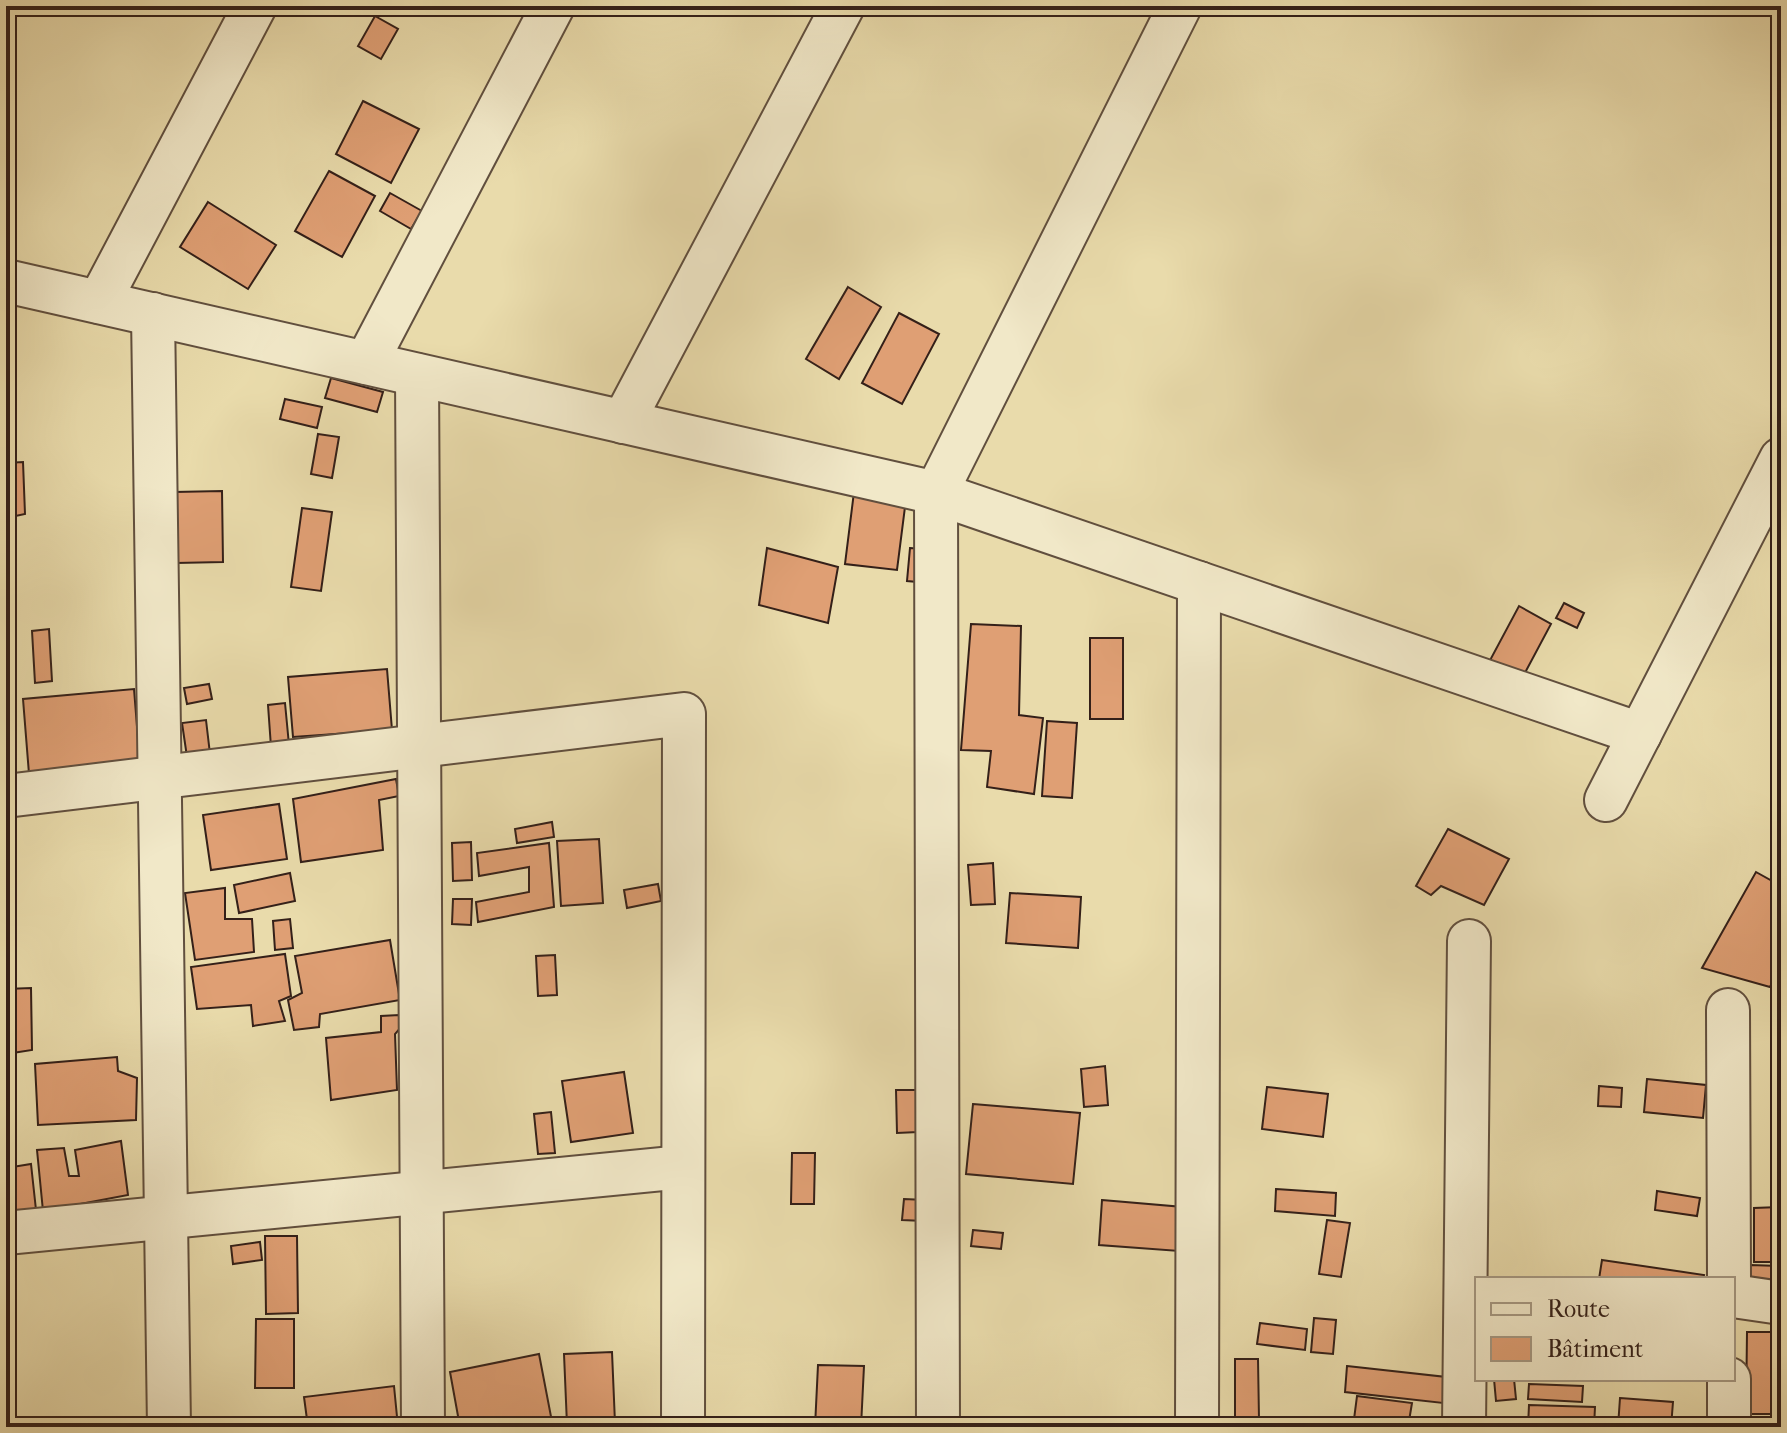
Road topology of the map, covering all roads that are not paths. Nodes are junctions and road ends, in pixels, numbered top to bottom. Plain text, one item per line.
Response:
1 (255, 6) edge
2 (553, 6) edge
3 (843, 6) edge
4 (1180, 6) edge
5 (6, 281) edge
6 (99, 302) junction
7 (153, 314) junction
8 (366, 363) junction
9 (417, 375) junction
10 (623, 422) junction
11 (1781, 459) edge
12 (936, 493) junction
13 (1199, 583) junction
14 (1640, 734) junction
15 (419, 746) junction
16 (160, 777) junction
17 (6, 796) edge
18 (1606, 800) dead end
19 (1469, 941) dead end
20 (1728, 1010) dead end
21 (683, 1167) junction
22 (422, 1193) junction
23 (166, 1217) junction
24 (6, 1233) edge
25 (1729, 1277) edge
26 (1735, 1296) edge
27 (1781, 1303) edge
28 (1729, 1381) edge
29 (169, 1427) edge
30 (423, 1427) edge
31 (683, 1427) edge
32 (938, 1427) edge
33 (1197, 1427) edge
34 (1464, 1427) edge
35 (1729, 1427) edge

1 - 6 street
2 - 8 street
3 - 10 street
4 - 12 street
5 - 6 street
6 - 7 street
7 - 8 street
7 - 16 street
8 - 9 street
9 - 10 street
9 - 15 street
10 - 12 street
11 - 14 street
12 - 13 street
12 - 32 street
13 - 14 street
13 - 33 street
14 - 18 street
15 - 16 street
15 - 21 street
15 - 22 street
16 - 17 street
16 - 23 street
19 - 34 street
20 - 25 street
21 - 22 street
21 - 31 street
22 - 23 street
22 - 30 street
23 - 24 street
23 - 29 street
26 - 27 street
28 - 35 street

